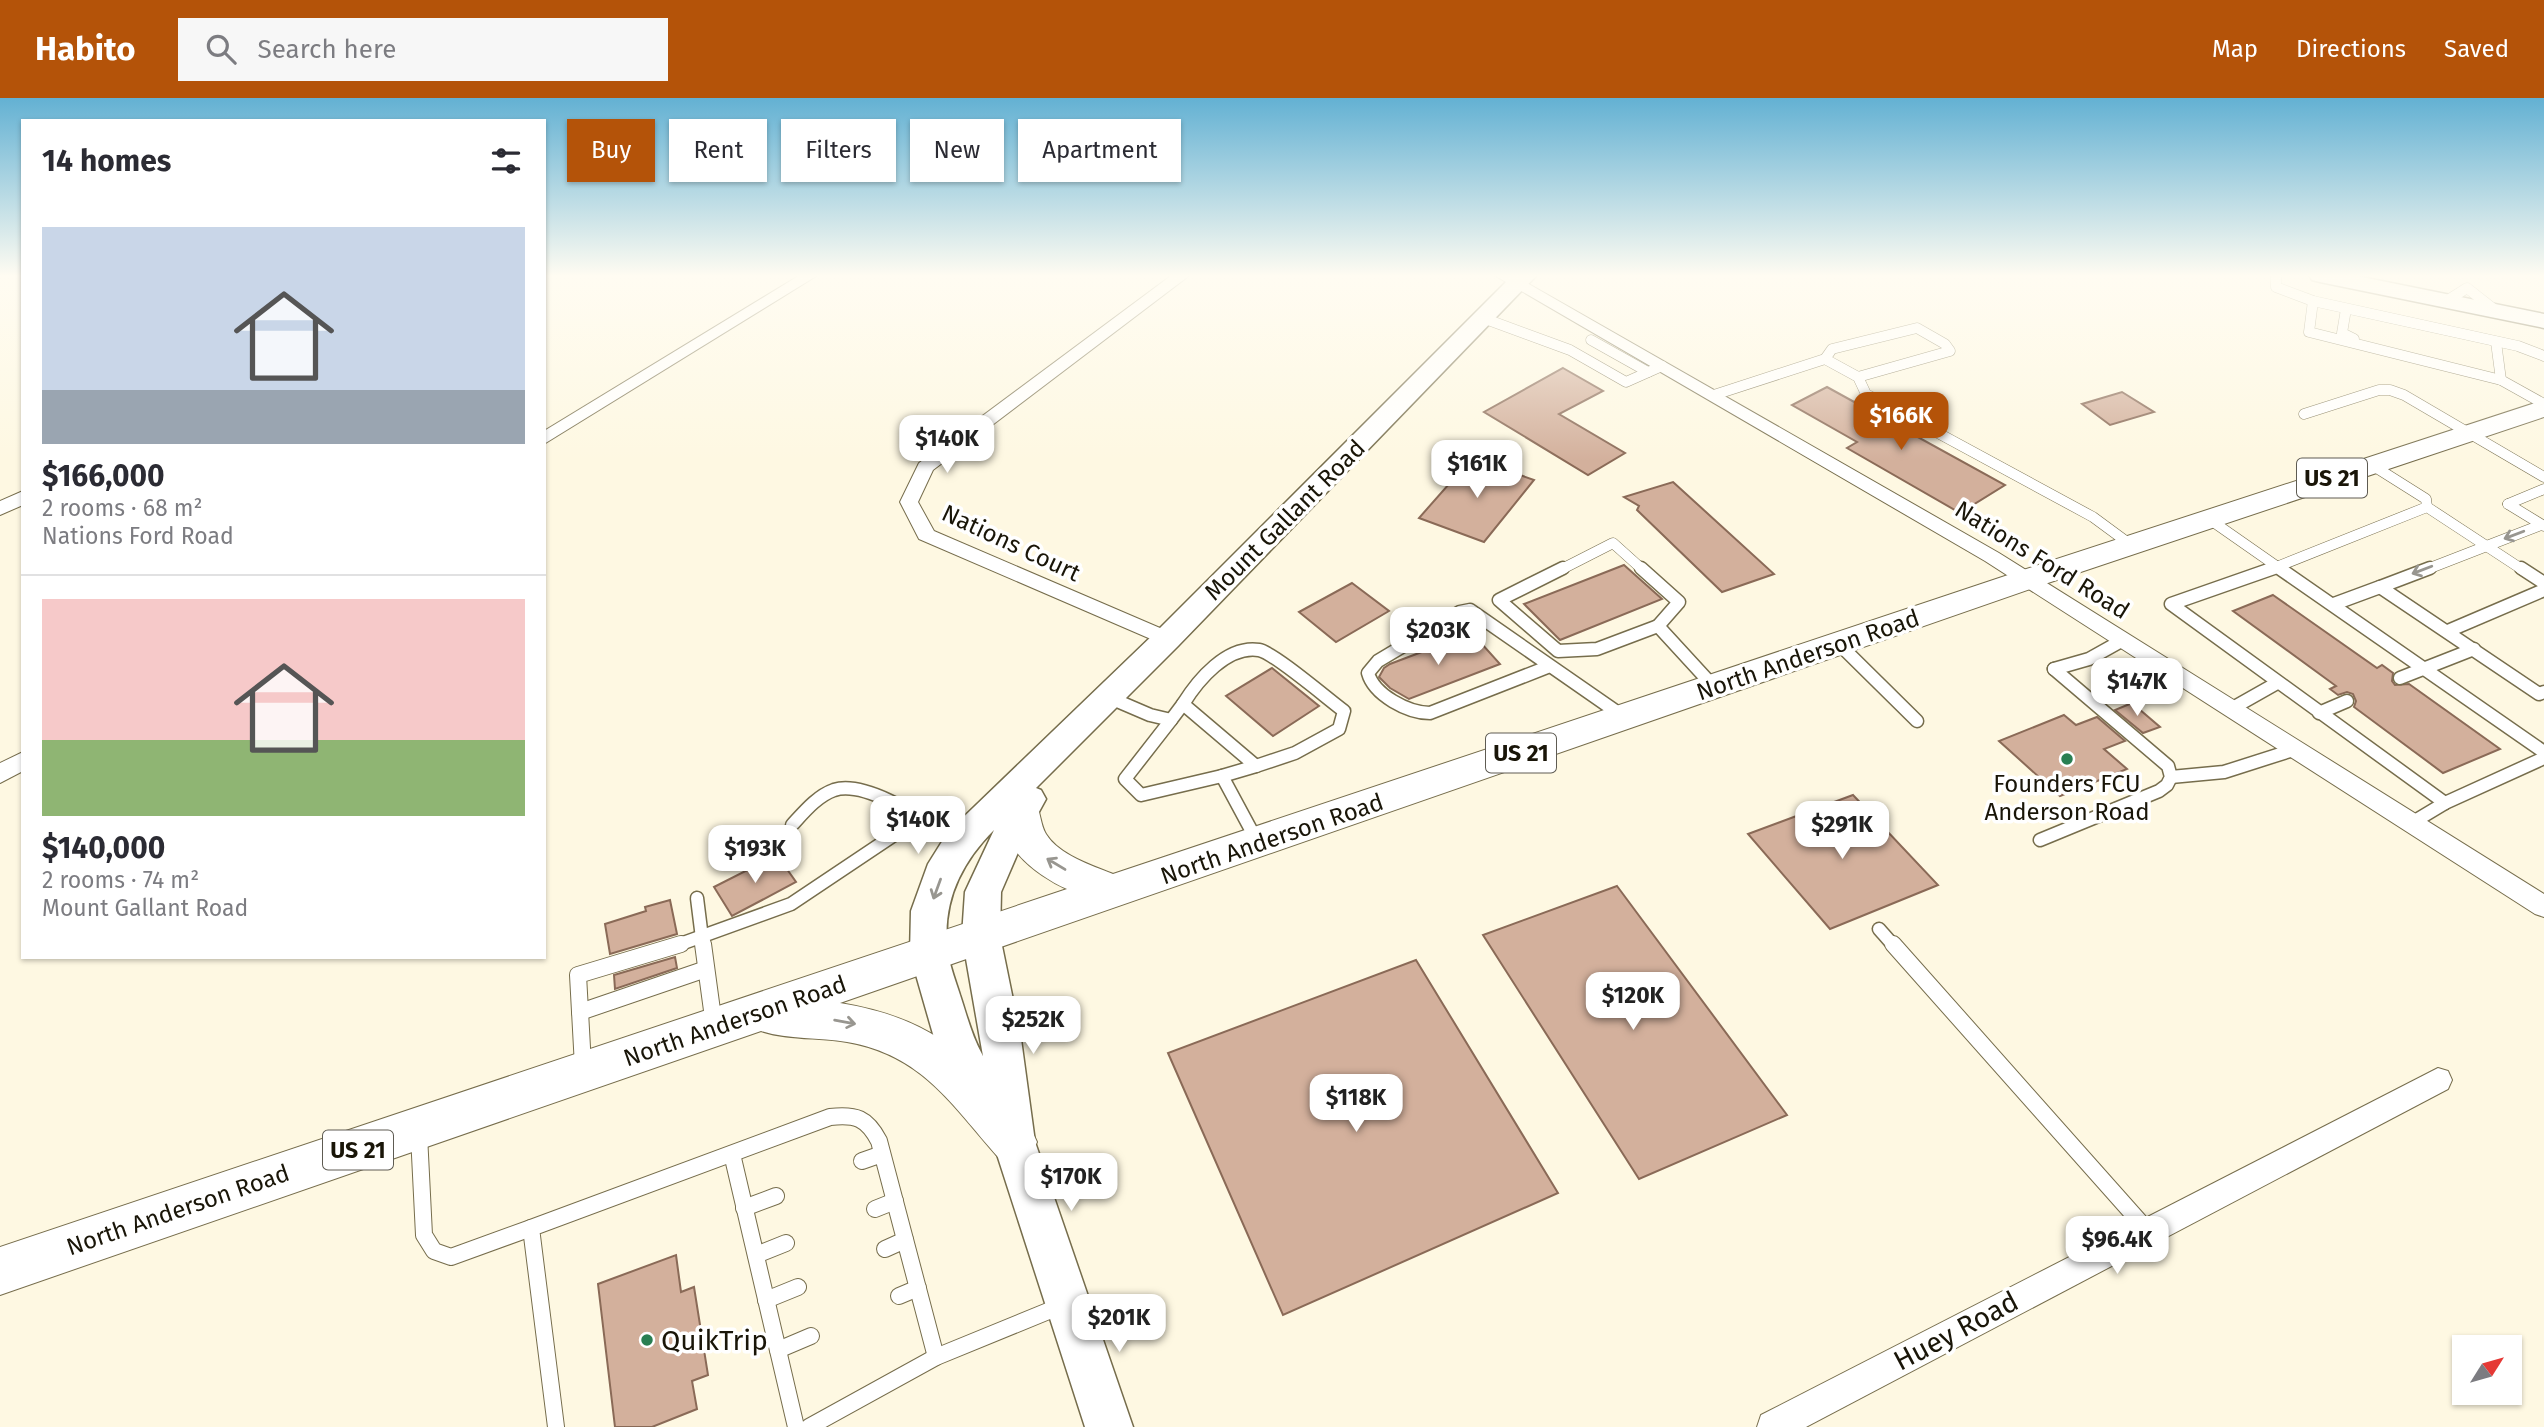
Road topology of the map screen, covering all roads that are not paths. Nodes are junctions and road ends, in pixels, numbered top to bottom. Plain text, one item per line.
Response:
1 (709, 337) edge
2 (1099, 337) edge
3 (1464, 337) edge
4 (1535, 337) edge
5 (1596, 337) edge
6 (1600, 337) edge
7 (1880, 337) edge
8 (1933, 337) edge
9 (2329, 337) edge
10 (2348, 337) edge
11 (2473, 337) edge
12 (2496, 342) junction
13 (1570, 350) junction
14 (2544, 356) edge
15 (1825, 359) junction
16 (1655, 369) junction
17 (2458, 369) junction
18 (1858, 377) junction
19 (2501, 380) junction
20 (1714, 395) junction
21 (2544, 406) edge
22 (2304, 414) dead end
23 (2467, 433) junction
24 (546, 438) edge
25 (2372, 465) junction
26 (2544, 477) edge
27 (2544, 489) edge
28 (21, 498) edge
29 (2427, 507) junction
30 (0, 509) edge
31 (2209, 519) junction
32 (2543, 525) edge
33 (2131, 545) junction
34 (2486, 546) junction
35 (2279, 566) junction
36 (2028, 579) junction
37 (2544, 583) edge
38 (2380, 587) junction
39 (2544, 590) edge
40 (2334, 604) junction
41 (1658, 626) junction
42 (2448, 631) junction
43 (1167, 639) junction
44 (2123, 640) junction
45 (1839, 644) junction
46 (2474, 649) junction
47 (1558, 651) junction
48 (1546, 663) junction
49 (2424, 668) junction
50 (2400, 678) dead end
51 (2277, 683) junction
52 (1714, 687) junction
53 (2544, 692) edge
54 (1108, 697) junction
55 (2347, 701) dead end
56 (1183, 704) junction
57 (2231, 709) junction
58 (2319, 713) junction
59 (1624, 718) junction
60 (1171, 720) junction
61 (1917, 721) dead end
62 (2293, 750) junction
63 (2544, 752) edge
64 (2544, 758) edge
65 (21, 761) edge
66 (1042, 764) junction
67 (1256, 766) junction
68 (0, 774) edge
69 (1222, 776) junction
70 (2171, 777) junction
71 (2445, 803) junction
72 (1022, 813) junction
73 (918, 819) junction
74 (2410, 824) junction
75 (792, 825) dead end
76 (2040, 840) dead end
77 (960, 842) junction
78 (1258, 844) junction
79 (1115, 892) junction
80 (696, 898) dead end
81 (2544, 907) edge
82 (1879, 929) dead end
83 (981, 936) junction
84 (702, 938) junction
85 (929, 954) junction
86 (706, 969) junction
87 (580, 1012) junction
88 (734, 1022) junction
89 (583, 1073) junction
90 (2438, 1080) dead end
91 (419, 1129) junction
92 (1014, 1142) junction
93 (732, 1154) junction
94 (882, 1154) junction
95 (862, 1161) dead end
96 (776, 1196) dead end
97 (895, 1201) junction
98 (744, 1208) junction
99 (876, 1209) dead end
100 (531, 1228) junction
101 (2148, 1231) junction
102 (905, 1240) junction
103 (786, 1243) dead end
104 (885, 1249) dead end
105 (756, 1255) junction
106 (0, 1271) edge
107 (797, 1287) dead end
108 (918, 1288) junction
109 (899, 1296) dead end
110 (766, 1300) junction
111 (1066, 1303) junction
112 (811, 1336) dead end
113 (778, 1350) junction
114 (936, 1357) junction
115 (556, 1427) edge
116 (796, 1427) edge
117 (809, 1427) edge
118 (1108, 1427) edge
119 (1773, 1427) edge

1 - 24 street
2 - 43 street, Nations Court
3 - 43 street, Mount Gallant Road
4 - 13 lane
5 - 13 lane
6 - 16 street, Nations Ford Road
7 - 15 lane
8 - 18 lane
9 - 17 lane
10 - 17 lane
11 - 12 lane
12 - 14 lane
12 - 19 lane
13 - 16 lane
15 - 18 lane
15 - 20 lane
16 - 20 street, Nations Ford Road
17 - 19 lane
18 - 33 lane
19 - 21 lane
20 - 36 street, Nations Ford Road
21 - 23 main road, North Anderson Road / US 21
22 - 23 lane
23 - 25 main road, North Anderson Road / US 21
23 - 26 lane
25 - 29 lane
25 - 31 main road, North Anderson Road / US 21
27 - 32 lane
28 - 30 street
29 - 34 lane
29 - 35 lane
31 - 33 main road, North Anderson Road / US 21
31 - 35 lane
32 -> 34 lane
33 - 36 main road, North Anderson Road / US 21
34 - 37 lane
34 -> 38 lane
35 - 40 lane
35 - 51 lane
36 - 44 street, Nations Ford Road
36 - 45 main road, North Anderson Road / US 21
38 - 40 lane
38 - 42 lane
39 - 42 lane
40 - 49 lane
41 - 47 lane
41 - 47 lane
41 - 52 lane
42 - 46 lane
43 - 54 street, Mount Gallant Road
44 - 57 street, Nations Ford Road
44 - 70 lane
45 - 52 main road, North Anderson Road / US 21
45 - 61 lane
46 - 49 lane
46 - 53 lane
47 - 48 lane
48 - 48 lane
48 - 59 lane
49 - 50 lane
49 - 63 lane
51 - 57 lane
51 - 58 lane
52 - 59 main road, North Anderson Road / US 21
54 - 60 lane
54 - 66 street, Mount Gallant Road
55 - 58 lane
56 - 60 lane
56 - 67 lane
56 - 67 lane
57 - 62 street, Nations Ford Road
58 - 71 lane
59 - 78 main road, North Anderson Road / US 21
60 - 69 lane
62 - 70 lane
62 - 74 street, Nations Ford Road
64 - 71 lane
65 - 68 street
66 - 72 street, Mount Gallant Road
66 - 77 street, Mount Gallant Road
67 - 69 lane
69 - 78 lane
70 - 76 lane
71 - 74 lane
79 -> 72 main road
72 - 83 street, Mount Gallant Road
73 - 75 lane
73 - 77 lane
73 - 84 lane
74 - 81 street, Nations Ford Road
77 -> 85 street, Mount Gallant Road
78 - 79 main road, North Anderson Road / US 21
79 - 83 main road, North Anderson Road / US 21
80 - 84 lane
82 - 101 lane
83 - 85 main road, North Anderson Road / US 21
83 - 92 street, Mount Gallant Road
84 - 86 lane
84 - 87 lane
85 - 88 main road, North Anderson Road / US 21
85 - 92 street, Mount Gallant Road
86 - 87 lane
86 - 88 lane
87 - 89 lane
88 - 89 main road, North Anderson Road / US 21
88 -> 92 main road
89 - 91 main road, North Anderson Road / US 21
90 - 101 street, Huey Road
91 - 100 lane
91 - 106 main road, North Anderson Road / US 21
92 - 111 street, Mount Gallant Road
93 - 94 lane
93 - 98 lane
93 - 100 lane
94 - 95 lane
94 - 97 lane
96 - 98 lane
97 - 99 lane
97 - 102 lane
98 - 105 lane
100 - 115 lane
101 - 119 street, Huey Road
102 - 104 lane
102 - 108 lane
103 - 105 lane
105 - 110 lane
107 - 110 lane
108 - 109 lane
108 - 114 lane
110 - 113 lane
111 - 114 lane
111 - 118 street, Mount Gallant Road
112 - 113 lane
113 - 116 lane
114 - 117 lane

